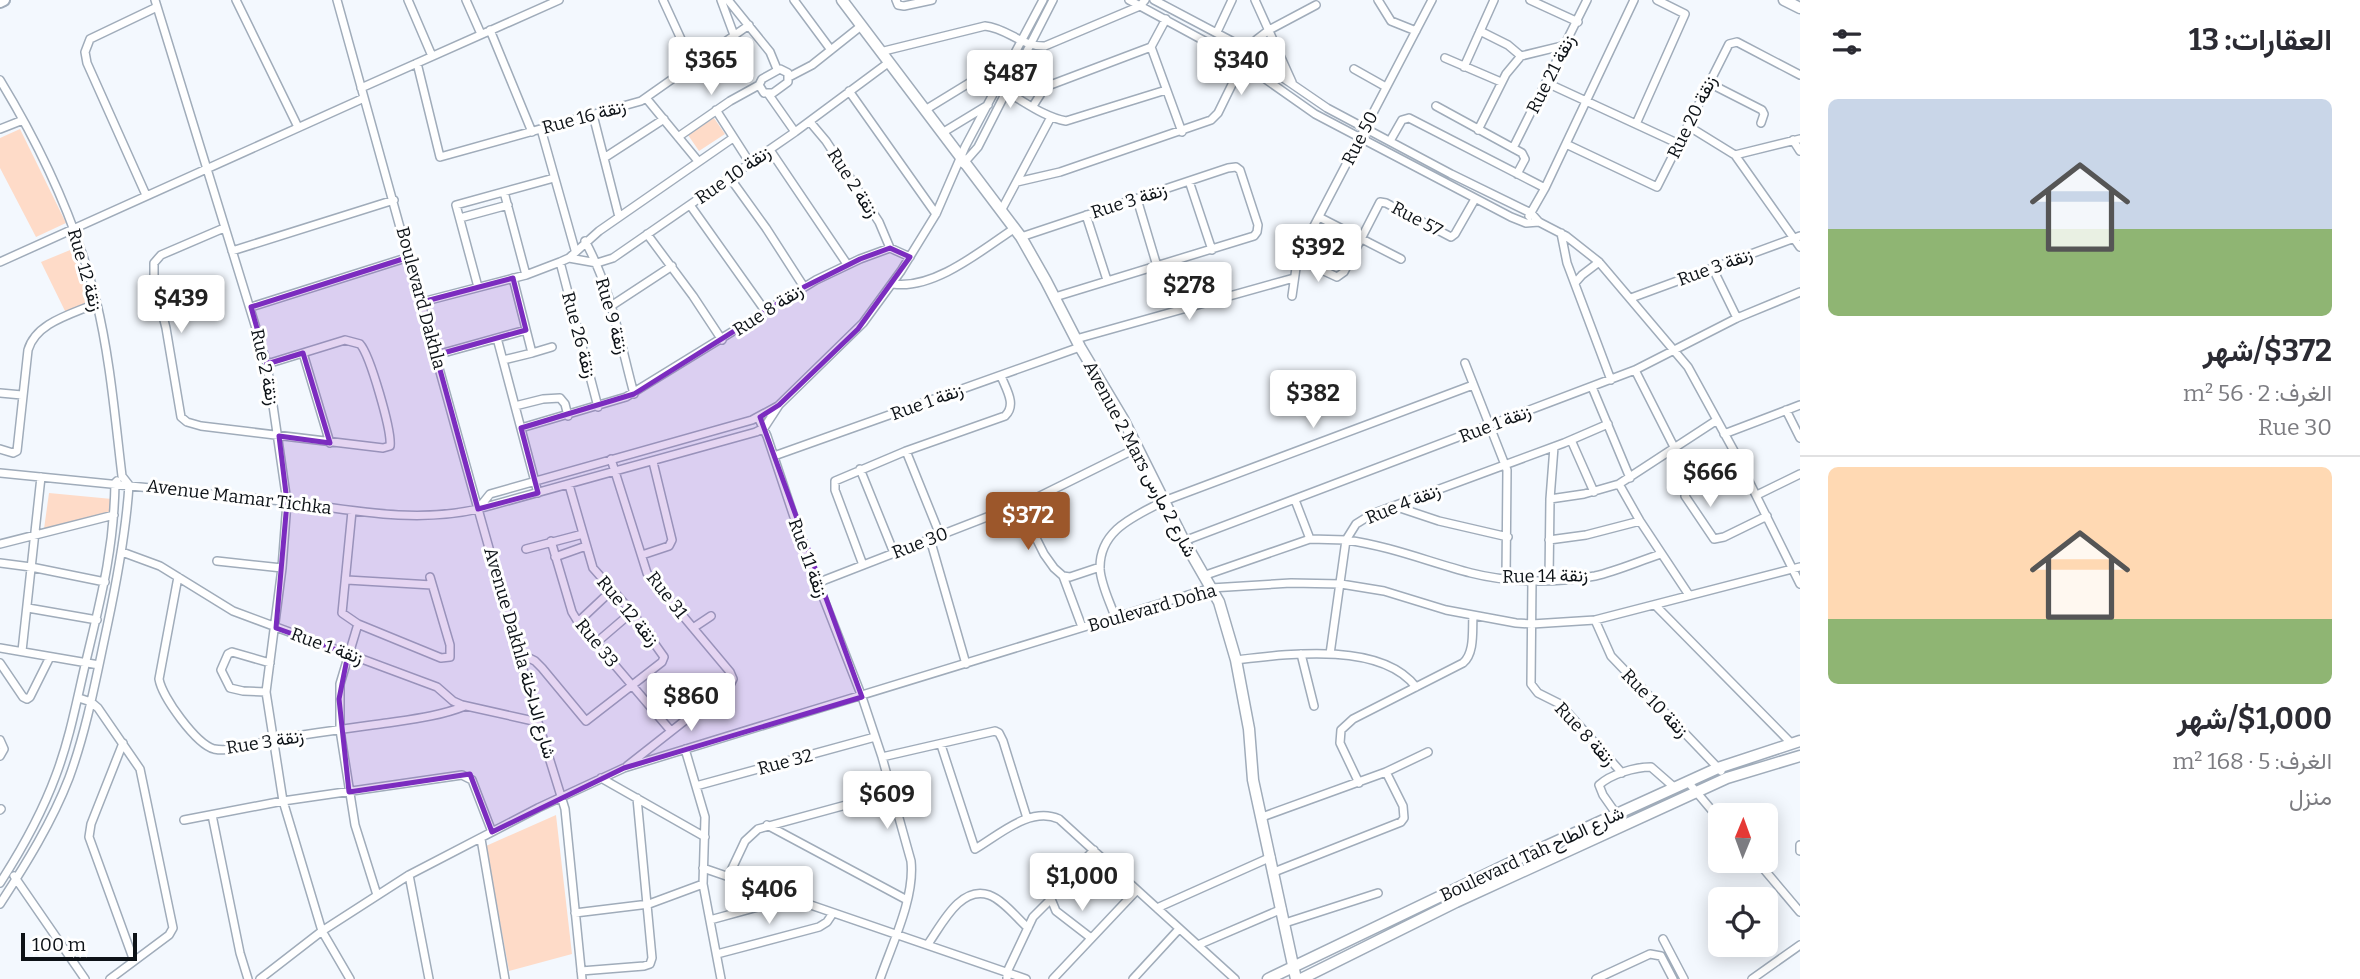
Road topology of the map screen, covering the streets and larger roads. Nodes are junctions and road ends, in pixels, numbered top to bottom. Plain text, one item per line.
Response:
1 (236, 0) edge
2 (337, 0) edge
3 (408, 0) edge
4 (466, 0) edge
5 (559, 0) edge
6 (663, 0) edge
7 (721, 0) edge
8 (728, 0) edge
9 (794, 0) edge
10 (842, 0) edge
11 (932, 0) edge
12 (1043, 0) edge
13 (1053, 0) edge
14 (1129, 0) edge
15 (1154, 0) edge
16 (1232, 0) edge
17 (1255, 0) edge
18 (1378, 0) edge
19 (1432, 0) edge
20 (1494, 0) edge
21 (1530, 0) edge
22 (1587, 0) edge
23 (1634, 0) edge
24 (1657, 0) edge
25 (1784, 0) edge
26 (897, 2) edge
27 (156, 3) edge
28 (1142, 3) edge
29 (1316, 5) dead end
30 (1800, 8) edge
31 (1166, 19) junction
32 (1578, 22) junction
33 (749, 25) junction
34 (861, 26) junction
35 (490, 30) junction
36 (1269, 30) junction
37 (1416, 31) junction
38 (1480, 31) junction
39 (1217, 32) junction
40 (481, 34) junction
41 (734, 35) junction
42 (1022, 41) junction
43 (1566, 44) junction
44 (1030, 45) junction
45 (1151, 47) junction
46 (831, 50) junction
47 (1249, 51) junction
48 (880, 52) junction
49 (1521, 56) junction
50 (432, 57) junction
51 (1445, 58) dead end
52 (1243, 62) junction
53 (417, 63) junction
54 (692, 63) junction
55 (888, 63) junction
56 (1464, 67) junction
57 (777, 69) junction
58 (1354, 69) dead end
59 (1800, 75) edge
60 (789, 77) junction
61 (0, 80) edge
62 (1501, 82) junction
63 (1547, 83) junction
64 (1709, 83) junction
65 (760, 85) junction
66 (1293, 85) junction
67 (1386, 87) junction
68 (361, 88) junction
69 (997, 88) junction
70 (1166, 90) junction
71 (849, 92) junction
72 (1006, 92) junction
73 (769, 94) junction
74 (364, 98) junction
75 (646, 98) junction
76 (1587, 102) junction
77 (988, 104) junction
78 (1033, 106) junction
79 (1436, 106) dead end
80 (716, 110) junction
81 (925, 110) junction
82 (593, 115) junction
83 (1051, 117) junction
84 (664, 119) junction
85 (23, 120) junction
86 (810, 122) junction
87 (1761, 123) dead end
88 (1636, 124) junction
89 (1688, 126) junction
90 (298, 127) junction
91 (1365, 128) junction
92 (0, 129) edge
93 (541, 129) junction
94 (1478, 130) junction
95 (532, 132) junction
96 (795, 132) junction
97 (1182, 132) junction
98 (943, 133) junction
99 (678, 137) junction
100 (733, 138) junction
101 (1360, 139) junction
102 (1796, 139) edge
103 (1390, 141) junction
104 (1566, 144) junction
105 (1679, 144) junction
106 (1513, 148) junction
107 (770, 150) junction
108 (1800, 151) edge
109 (1735, 155) junction
110 (604, 158) junction
111 (698, 161) junction
112 (750, 163) junction
113 (961, 163) junction
114 (207, 168) junction
115 (1517, 174) junction
116 (554, 177) junction
117 (730, 178) junction
118 (1189, 181) junction
119 (1017, 182) junction
120 (1545, 188) junction
121 (504, 192) junction
122 (146, 195) junction
123 (1137, 198) junction
124 (394, 200) junction
125 (1475, 200) junction
126 (508, 205) junction
127 (690, 205) junction
128 (1002, 209) junction
129 (1531, 213) junction
130 (936, 214) junction
131 (1086, 215) junction
132 (619, 217) junction
133 (1319, 217) junction
134 (460, 218) junction
135 (1526, 222) junction
136 (1539, 222) junction
137 (74, 228) junction
138 (224, 228) junction
139 (1018, 233) junction
140 (1561, 233) junction
141 (647, 234) junction
142 (1361, 237) junction
143 (1797, 237) edge
144 (585, 241) junction
145 (1800, 247) edge
146 (890, 248) junction
147 (575, 250) junction
148 (1212, 250) junction
149 (232, 251) junction
150 (410, 257) junction
151 (569, 257) junction
152 (910, 257) junction
153 (1298, 259) junction
154 (1401, 259) dead end
155 (0, 262) edge
156 (560, 262) junction
157 (1599, 262) junction
158 (597, 263) junction
159 (847, 264) junction
160 (1157, 266) junction
161 (672, 267) junction
162 (1713, 269) junction
163 (526, 275) junction
164 (513, 278) junction
165 (1294, 278) junction
166 (1107, 280) junction
167 (1575, 283) junction
168 (893, 284) junction
169 (478, 287) junction
170 (804, 287) junction
171 (1800, 292) edge
172 (1292, 296) dead end
173 (1055, 297) junction
174 (1631, 298) junction
175 (422, 302) junction
176 (97, 303) junction
177 (611, 306) junction
178 (251, 307) junction
179 (766, 312) junction
180 (1737, 317) junction
181 (526, 330) junction
182 (497, 338) junction
183 (722, 340) junction
184 (1078, 343) junction
185 (552, 347) dead end
186 (1674, 350) junction
187 (303, 353) junction
188 (532, 353) junction
189 (436, 355) junction
190 (503, 360) junction
191 (1465, 363) dead end
192 (267, 364) junction
193 (1635, 370) junction
194 (1002, 376) junction
195 (1611, 380) junction
196 (1472, 385) junction
197 (1592, 387) junction
198 (0, 393) edge
199 (634, 394) junction
200 (22, 395) junction
201 (779, 405) junction
202 (1800, 405) edge
203 (515, 406) junction
204 (598, 407) junction
205 (1786, 410) junction
206 (568, 416) junction
207 (758, 417) junction
208 (1717, 420) junction
209 (1608, 424) junction
210 (1489, 426) junction
211 (521, 428) junction
212 (764, 428) junction
213 (1724, 435) junction
214 (279, 436) junction
215 (1800, 438) edge
216 (1571, 440) junction
217 (330, 443) junction
218 (1554, 447) junction
219 (1674, 447) junction
220 (1137, 448) junction
221 (0, 449) edge
222 (906, 451) junction
223 (774, 456) junction
224 (611, 459) junction
225 (653, 462) junction
226 (1506, 464) junction
227 (1741, 464) junction
228 (860, 469) junction
229 (0, 472) edge
230 (615, 472) junction
231 (1800, 474) edge
232 (122, 475) junction
233 (41, 477) junction
234 (1630, 478) junction
235 (535, 481) junction
236 (115, 483) junction
237 (1619, 484) junction
238 (129, 485) junction
239 (569, 485) junction
240 (1594, 492) junction
241 (538, 493) junction
242 (1757, 495) junction
243 (1550, 499) junction
244 (1295, 500) junction
245 (287, 502) junction
246 (1162, 502) junction
247 (1019, 504) junction
248 (1394, 506) junction
249 (478, 509) junction
250 (352, 511) junction
251 (114, 515) junction
252 (1767, 516) junction
253 (1640, 521) junction
254 (35, 534) junction
255 (583, 534) junction
256 (940, 535) junction
257 (1508, 537) junction
258 (1310, 538) junction
259 (930, 539) junction
260 (1346, 540) junction
261 (1549, 540) junction
262 (551, 541) junction
263 (1184, 541) junction
264 (0, 544) edge
265 (586, 546) junction
266 (526, 549) dead end
267 (122, 552) junction
268 (894, 553) junction
269 (1661, 554) junction
270 (642, 555) junction
271 (555, 557) junction
272 (217, 561) dead end
273 (0, 564) edge
274 (863, 565) junction
275 (31, 567) junction
276 (1100, 567) junction
277 (282, 568) junction
278 (1797, 569) edge
279 (1063, 576) junction
280 (1203, 576) junction
281 (178, 577) junction
282 (1506, 579) junction
283 (347, 580) junction
284 (1532, 580) junction
285 (1549, 580) junction
286 (105, 582) junction
287 (817, 583) junction
288 (1341, 584) junction
289 (1800, 584) edge
290 (1211, 588) junction
291 (611, 591) junction
292 (1689, 595) junction
293 (1656, 606) junction
294 (28, 608) junction
295 (632, 612) junction
296 (711, 615) dead end
297 (1473, 615) junction
298 (1115, 617) junction
299 (97, 620) junction
300 (1595, 620) junction
301 (578, 622) junction
302 (358, 624) junction
303 (1532, 624) junction
304 (1082, 627) junction
305 (276, 628) junction
306 (693, 628) junction
307 (597, 642) junction
308 (0, 648) edge
309 (22, 651) junction
310 (348, 654) junction
311 (521, 654) junction
312 (1301, 654) junction
313 (1330, 654) junction
314 (50, 657) junction
315 (1236, 660) junction
316 (0, 663) edge
317 (86, 663) junction
318 (270, 663) junction
319 (966, 664) junction
320 (99, 665) junction
321 (633, 687) junction
322 (1416, 687) junction
323 (266, 692) junction
324 (862, 696) junction
325 (79, 698) junction
326 (91, 702) junction
327 (467, 706) junction
328 (1314, 706) dead end
329 (538, 722) junction
330 (340, 730) junction
331 (671, 731) junction
332 (875, 737) junction
333 (0, 740) edge
334 (273, 740) junction
335 (1796, 742) edge
336 (123, 743) junction
337 (942, 745) junction
338 (685, 749) junction
339 (1428, 752) dead end
340 (0, 756) edge
341 (1800, 756) edge
342 (882, 758) junction
343 (624, 768) junction
344 (1718, 768) junction
345 (1386, 772) junction
346 (1622, 773) junction
347 (601, 778) junction
348 (1727, 778) junction
349 (1688, 782) junction
350 (1359, 783) junction
351 (696, 786) junction
352 (1675, 788) junction
353 (349, 792) junction
354 (1696, 792) junction
355 (890, 793) junction
356 (562, 797) junction
357 (637, 798) junction
358 (283, 801) junction
359 (1708, 806) edge
360 (1617, 814) junction
361 (212, 815) junction
362 (1262, 817) junction
363 (1027, 818) junction
364 (184, 820) dead end
365 (767, 825) junction
366 (492, 832) junction
367 (705, 837) junction
368 (481, 839) junction
369 (1800, 845) edge
370 (1094, 850) junction
371 (1800, 851) edge
372 (1271, 857) junction
373 (703, 868) junction
374 (9, 869) junction
375 (1274, 872) junction
376 (1767, 873) edge
377 (409, 875) junction
378 (728, 877) junction
379 (16, 879) junction
380 (0, 883) edge
381 (703, 884) junction
382 (1137, 890) junction
383 (1378, 893) dead end
384 (377, 895) junction
385 (1051, 899) junction
386 (907, 900) junction
387 (772, 903) dead end
388 (0, 904) edge
389 (649, 904) junction
390 (1157, 908) junction
391 (1282, 909) junction
392 (1800, 912) edge
393 (575, 913) junction
394 (833, 913) junction
395 (710, 920) junction
396 (1284, 923) junction
397 (1028, 928) junction
398 (1179, 929) junction
399 (322, 931) junction
400 (895, 933) junction
401 (1091, 938) junction
402 (1663, 939) dead end
403 (928, 944) junction
404 (1198, 945) junction
405 (1800, 945) edge
406 (716, 954) junction
407 (134, 961) junction
408 (1294, 967) junction
409 (581, 975) edge
410 (1007, 976) edge
411 (85, 979) edge
412 (110, 979) edge
413 (248, 979) edge
414 (260, 979) edge
415 (350, 979) edge
416 (429, 979) edge
417 (503, 979) edge
418 (721, 979) edge
419 (880, 979) edge
420 (1026, 979) edge
421 (1053, 979) edge
422 (1133, 979) edge
423 (1235, 979) edge
424 (1268, 979) edge
425 (1298, 979) edge
426 (1596, 979) edge
427 (1673, 979) edge
428 (1684, 979) edge
429 (1752, 979) edge

1 - 90 street
2 - 68 street
3 - 50 street
4 - 40 street
5 - 35 street
6 - 54 street
7 - 41 street
8 - 33 street
9 - 46 street
10 - 34 street, Avenue 2 Mars شارع 2 مارس
11 - 26 street
12 - 42 street
13 - 44 street
14 - 28 street
15 - 39 street
16 - 39 street
17 - 36 street
18 - 37 street
19 - 37 street, Rue 50
20 - 38 street
21 - 32 street
22 - 32 street, Rue 21 زنقة
23 - 76 street
24 - 88 street
25 - 30 street
27 - 114 street, Rue 2 زنقة
27 - 122 street
28 - 31 street
28 - 44 street
29 - 36 street
31 - 45 street
31 - 52 street
32 - 43 street, Rue 21 زنقة
33 - 41 street, Rue 16 زنقة
33 - 57 street
34 - 46 street
34 - 48 street, Avenue 2 Mars شارع 2 مارس
35 - 40 street
35 - 95 street
36 - 47 street
36 - 66 street
37 - 67 street, Rue 50
38 - 49 street
38 - 56 street
39 - 47 street
40 - 50 street
41 - 54 street, Rue 16 زنقة
42 - 44 street
42 - 48 street
42 - 69 street
43 - 49 street
43 - 63 street, Rue 21 زنقة
44 - 72 street
45 - 70 street
45 - 78 street
46 - 60 street
47 - 52 street
47 - 66 street
48 - 55 street, Avenue 2 Mars شارع 2 مارس
49 - 62 street
50 - 53 street
51 - 56 street
52 - 97 street
52 - 101 street
53 - 68 street
53 - 95 street, Rue 16 زنقة
54 - 75 street, Rue 16 زنقة
55 - 71 street, Rue 10 زنقة
55 - 81 street, Avenue 2 Mars شارع 2 مارس
56 - 62 street
57 - 60 street
57 - 65 street
58 - 67 street
59 - 64 street, Rue 20 زنقة
60 - 73 street
61 - 85 street, Rue 12 زنقة
62 - 94 street
63 - 76 street
63 - 106 street, Rue 21 زنقة
64 - 87 street
64 - 89 street, Rue 20 زنقة
65 - 73 street
65 - 80 street
66 - 91 street
67 - 91 street, Rue 50
68 - 74 street, Boulevard Dakhla
69 - 72 street
69 - 77 street
69 - 81 street
70 - 83 street
70 - 97 street
71 - 86 street, Rue 10 زنقة
71 - 130 street
72 - 78 street
72 - 113 street
73 - 96 street
74 - 90 street
74 - 124 street, Boulevard Dakhla
75 - 82 street, Rue 16 زنقة
75 - 84 street
76 - 88 street
76 - 104 street
77 - 98 street
77 - 113 street
78 - 83 street
79 - 94 street
80 - 99 street
80 - 100 street
81 - 98 street, Avenue 2 Mars شارع 2 مارس
82 - 93 street, Rue 16 زنقة
82 - 110 street
83 - 119 street
84 - 99 street
84 - 110 street, Rue 16 زنقة
85 - 92 street
85 - 137 street, Rue 12 زنقة
86 - 96 street, Rue 10 زنقة
86 - 146 street, Rue 2 زنقة
88 - 105 street
89 - 105 street, Rue 20 زنقة
89 - 109 street
90 - 114 street
91 - 101 street, Rue 50
91 - 103 street
93 - 95 street, Rue 16 زنقة
93 - 116 street
94 - 106 street
96 - 107 street, Rue 10 زنقة
97 - 119 street
98 - 113 street, Avenue 2 Mars شارع 2 مارس
99 - 111 street
100 - 111 street
100 - 112 street
101 - 125 street
101 - 133 street, Rue 50
102 - 108 street
102 - 109 street
103 - 115 street
103 - 129 street
104 - 105 street, Rue 20 زنقة
104 - 120 street
106 - 115 street
107 - 112 street, Rue 10 زنقة
107 - 159 street
109 - 143 street
110 - 132 street
111 - 132 street
112 - 117 street, Rue 10 زنقة
113 - 128 street, Avenue 2 Mars شارع 2 مارس
113 - 130 street, Avenue Mamar Tichka
114 - 122 street
114 - 138 street, Rue 2 زنقة
115 - 120 street
116 - 121 street
116 - 147 street
117 - 127 street, Rue 10 زنقة
117 - 170 street
118 - 123 street, Rue 3 زنقة
118 - 148 street
118 - 148 street, Rue 3 زنقة
119 - 128 street
120 - 129 street
121 - 126 street
121 - 134 street
122 - 137 street
123 - 131 street, Rue 3 زنقة
123 - 160 street
124 - 149 street
124 - 150 street, Boulevard Dakhla
125 - 135 street
125 - 142 street, Rue 57
126 - 134 street
126 - 163 street
127 - 141 street, Rue 10 زنقة
127 - 179 street
128 - 139 street, Avenue 2 Mars شارع 2 مارس
129 - 135 street
129 - 136 street
130 - 152 street, Avenue Mamar Tichka
131 - 139 street, Rue 3 زنقة
131 - 166 street
132 - 144 street
133 - 142 street
133 - 153 street, Rue 50
134 - 169 street
135 - 136 street
136 - 140 street
137 - 155 street
137 - 176 street, Rue 12 زنقة
138 - 149 street, Rue 2 زنقة
138 - 214 street
139 - 168 street, Rue 3 زنقة
139 - 173 street, Avenue 2 Mars شارع 2 مارس
140 - 157 street
140 - 167 street
141 - 158 street, Rue 10 زنقة
141 - 161 street
142 - 153 street, Rue 57
142 - 154 street
143 - 145 street
143 - 162 street, Rue 3 زنقة
144 - 147 street
144 - 158 street, Rue 9 زنقة
146 - 152 street
146 - 159 street, Rue 8 زنقة
147 - 151 street
148 - 160 street
149 - 178 street, Rue 2 زنقة
150 - 175 street, Boulevard Dakhla
150 - 178 street
151 - 156 street
151 - 158 street
152 - 168 street, Avenue Mamar Tichka
153 - 165 street, Rue 50
156 - 163 street
156 - 204 street, Rue 26 زنقة
157 - 167 street
157 - 174 street
158 - 177 street, Rue 9 زنقة
159 - 170 street, Rue 8 زنقة
160 - 166 street
161 - 177 street
161 - 183 street
162 - 174 street, Rue 3 زنقة
162 - 180 street
163 - 164 street
164 - 169 street
164 - 181 street
165 - 172 street, Rue 50
165 - 184 street
166 - 173 street
167 - 195 street
168 - 201 street, Avenue Mamar Tichka
169 - 175 street
170 - 179 street, Rue 8 زنقة
171 - 180 street, Rue 1 زنقة
173 - 184 street, Avenue 2 Mars شارع 2 مارس
174 - 186 street
175 - 189 street, Boulevard Dakhla
176 - 200 street
176 - 232 street, Rue 12 زنقة
177 - 199 street, Rue 9 زنقة
178 - 192 street, Rue 2 زنقة
179 - 183 street, Rue 8 زنقة
180 - 186 street, Rue 1 زنقة
181 - 182 street
181 - 188 street
182 - 189 street
182 - 190 street
183 - 199 street, Rue 8 زنقة
184 - 194 street, Rue 1 زنقة
184 - 220 street, Avenue 2 Mars شارع 2 مارس
185 - 188 street
186 - 193 street, Rue 1 زنقة
186 - 208 street
187 - 192 street
187 - 217 street
187 - 217 street
188 - 190 street
189 - 249 street, Boulevard Dakhla
190 - 203 street
191 - 196 street
192 - 214 street, Rue 2 زنقة
193 - 195 street, Rue 1 زنقة
193 - 219 street
194 - 222 street
194 - 223 street, Rue 1 زنقة
195 - 197 street, Rue 1 زنقة
196 - 210 street
196 - 246 street
197 - 209 street
197 - 210 street, Rue 1 زنقة
198 - 200 street
199 - 204 street, Rue 8 زنقة
200 - 221 street
201 - 207 street, Avenue Mamar Tichka
201 - 212 street, Avenue Mamar Tichka
202 - 205 street
203 - 206 street
203 - 211 street
204 - 206 street, Rue 8 زنقة
205 - 213 street
205 - 215 street
206 - 211 street, Rue 8 زنقة
207 - 212 street, Rue 11 زنقة
207 - 224 street, Avenue Mamar Tichka
208 - 213 street
208 - 219 street
209 - 216 street, Rue 4 زنقة
209 - 234 street
210 - 226 street
210 - 244 street, Rue 1 زنقة
211 - 235 street
212 - 223 street, Rue 11 زنقة
212 - 225 street, Avenue Mamar Tichka
213 - 227 street
214 - 217 street
214 - 245 street, Rue 2 زنقة
216 - 218 street, Rue 4 زنقة
216 - 240 street
218 - 226 street, Rue 4 زنقة
218 - 243 street
219 - 234 street
220 - 246 street, Avenue 2 Mars شارع 2 مارس
220 - 247 street, Rue 30
222 - 228 street
222 - 256 street
223 - 287 street, Rue 11 زنقة
224 - 230 street, Rue 31
224 - 235 street, Avenue Mamar Tichka
225 - 230 street, Avenue Mamar Tichka
225 - 270 street
226 - 248 street, Rue 4 زنقة
226 - 257 street
227 - 242 street
227 - 252 street
228 - 268 street
228 - 274 street
229 - 233 street, Avenue Mamar Tichka
230 - 239 street, Avenue Mamar Tichka
230 - 270 street, Rue 31
231 - 242 street
232 - 236 street
232 - 238 street, Rue 12 زنقة
233 - 236 street, Avenue Mamar Tichka
233 - 254 street
234 - 237 street
235 - 241 street
235 - 249 street, Avenue Mamar Tichka
236 - 238 street, Avenue Mamar Tichka
236 - 251 street
237 - 240 street
237 - 253 street
238 - 245 street, Avenue Mamar Tichka
238 - 267 street
239 - 241 street, Avenue Mamar Tichka
239 - 255 street, Rue 12 زنقة
240 - 243 street
241 - 249 street, Avenue Mamar Tichka
242 - 252 street
243 - 261 street
244 - 258 street
244 - 263 street, Rue 1 زنقة
245 - 250 street, Avenue Mamar Tichka
245 - 277 street, Rue 2 زنقة
246 - 263 street, Avenue 2 Mars شارع 2 مارس
246 - 276 street
247 - 256 street, Rue 30
247 - 279 street
248 - 257 street
248 - 260 street, Rue 4 زنقة
249 - 250 street, Avenue Mamar Tichka
249 - 311 street, Avenue Dakhla شارع الداخلة
250 - 283 street
251 - 254 street
251 - 286 street
252 - 278 street
253 - 261 street
253 - 269 street
254 - 264 street
254 - 275 street
255 - 262 street
255 - 265 street, Rue 12 زنقة
256 - 259 street, Rue 30
257 - 282 street
258 - 260 street
258 - 280 street
259 - 268 street, Rue 30
259 - 319 street
260 - 282 street, Rue 14 زنقة
260 - 288 street
261 - 285 street
262 - 266 street
262 - 271 street, Rue 33
263 - 280 street, Avenue 2 Mars شارع 2 مارس
265 - 271 street
265 - 291 street, Rue 12 زنقة
267 - 281 street, Rue 1 زنقة
267 - 320 street
268 - 274 street, Rue 30
269 - 285 street, Rue 14 زنقة
269 - 292 street
270 - 306 street, Rue 31
271 - 301 street, Rue 33
272 - 277 street
273 - 275 street
274 - 287 street, Rue 30
275 - 286 street
275 - 294 street
276 - 279 street
276 - 298 street
277 - 305 street, Rue 2 زنقة
278 - 289 street
278 - 292 street, Boulevard Doha
279 - 304 street
280 - 290 street, Avenue 2 Mars شارع 2 مارس
281 - 305 street, Rue 1 زنقة
281 - 334 street, Rue 3 زنقة
282 - 284 street, Rue 14 زنقة
283 - 302 street
283 - 302 street
284 - 285 street, Rue 14 زنقة
284 - 303 street, Rue 8 زنقة
286 - 299 street
287 - 324 street, Rue 11 زنقة
288 - 290 street, Boulevard Doha
288 - 297 street, Boulevard Doha
288 - 313 street
290 - 298 street, Boulevard Doha
290 - 315 street, Avenue 2 Mars شارع 2 مارس
291 - 295 street, Rue 12 زنقة
291 - 301 street
292 - 293 street, Boulevard Doha
293 - 300 street, Boulevard Doha
293 - 335 street
294 - 299 street
294 - 309 street
295 - 307 street
295 - 321 street, Rue 12 زنقة
296 - 306 street
297 - 303 street, Boulevard Doha
297 - 322 street
298 - 304 street, Boulevard Doha
299 - 317 street
300 - 303 street, Boulevard Doha
300 - 344 street, Rue 10 زنقة
301 - 307 street, Rue 33
302 - 310 street
303 - 346 street, Rue 8 زنقة
304 - 319 street, Boulevard Doha
305 - 310 street, Rue 1 زنقة
305 - 318 street, Rue 2 زنقة
306 - 331 street, Rue 31
307 - 321 street, Rue 33
308 - 309 street
309 - 314 street
310 - 327 street, Rue 1 زنقة
310 - 330 street
311 - 321 street
311 - 329 street, Avenue Dakhla شارع الداخلة
312 - 313 street
312 - 315 street
312 - 328 street
313 - 322 street
314 - 316 street
314 - 317 street
315 - 362 street, Avenue 2 Mars شارع 2 مارس
317 - 320 street
317 - 325 street
318 - 323 street, Rue 2 زنقة
318 - 323 street
319 - 324 street, Boulevard Doha
320 - 326 street
321 - 331 street, Rue 33
322 - 350 street
323 - 334 street, Rue 2 زنقة
324 - 332 street
324 - 338 street, Boulevard Doha
325 - 326 street
325 - 374 street
326 - 336 street
326 - 379 street
327 - 329 street, Rue 1 زنقة
327 - 330 street, Rue 3 زنقة
329 - 356 street, Avenue Dakhla شارع الداخلة
330 - 334 street, Rue 3 زنقة
330 - 353 street
331 - 343 street
332 - 342 street
332 - 351 street, Rue 32
333 - 340 street
334 - 358 street, Rue 2 زنقة
335 - 344 street, Boulevard Tah شارع الطاح
336 - 407 street
336 - 407 street
337 - 342 street
337 - 363 street
337 - 363 street
338 - 343 street, Boulevard Doha
338 - 351 street
339 - 345 street
341 - 348 street, Boulevard Tah شارع الطاح
342 - 355 street
343 - 347 street, Boulevard Doha
344 - 348 street, Rue 10 زنقة
344 - 349 street, Boulevard Tah شارع الطاح
345 - 350 street
345 - 375 street
346 - 352 street, Rue 8 زنقة
346 - 360 street, Rue 8 زنقة
347 - 356 street, Boulevard Doha
347 - 357 street
348 - 354 street, Boulevard Tah شارع الطاح
349 - 352 street, Boulevard Tah شارع الطاح
349 - 354 street
350 - 362 street
351 - 367 street
352 - 360 street, Boulevard Tah شارع الطاح
353 - 358 street
353 - 366 street
353 - 384 street
354 - 359 street
354 - 425 street, Boulevard Tah شارع الطاح
355 - 365 street
355 - 386 street
356 - 366 street, Boulevard Doha
356 - 393 street, Avenue Dakhla شارع الداخلة
357 - 367 street
357 - 389 street
358 - 361 street
358 - 399 street, Rue 2 زنقة
360 - 408 street, Boulevard Tah شارع الطاح
361 - 364 street
361 - 413 street
362 - 372 street, Avenue 2 Mars شارع 2 مارس
363 - 370 street
365 - 378 street
365 - 386 street
366 - 368 street, Boulevard Doha
367 - 373 street
368 - 377 street, Boulevard Doha
368 - 417 street
369 - 371 street
370 - 382 street
370 - 385 street
372 - 375 street, Avenue 2 Mars شارع 2 مارس
372 - 390 street
373 - 378 street
373 - 381 street
374 - 379 street
374 - 380 street
375 - 391 street, Avenue 2 Mars شارع 2 مارس
376 - 392 street
377 - 384 street, Boulevard Doha
377 - 416 street
378 - 394 street
379 - 388 street
379 - 411 street
381 - 389 street
381 - 395 street
382 - 390 street
382 - 401 street
383 - 396 street
384 - 399 street, Boulevard Doha
385 - 397 street
385 - 401 street
386 - 400 street
387 - 395 street
389 - 393 street
389 - 409 street
390 - 398 street
391 - 396 street, Avenue 2 Mars شارع 2 مارس
391 - 404 street
393 - 409 street, Avenue Dakhla شارع الداخلة
394 - 400 street
394 - 406 street
395 - 406 street
396 - 408 street, Avenue 2 Mars شارع 2 مارس
397 - 403 street
397 - 410 street
398 - 404 street
398 - 422 street
399 - 414 street, Boulevard Doha
399 - 415 street, Rue 2 زنقة
400 - 403 street
400 - 419 street
401 - 421 street
402 - 428 street
403 - 410 street
404 - 423 street
405 - 429 street
406 - 418 street
407 - 412 street
408 - 424 street, Boulevard Tah شارع الطاح
408 - 425 street, Avenue 2 Mars شارع 2 مارس
410 - 420 street
426 - 427 street

